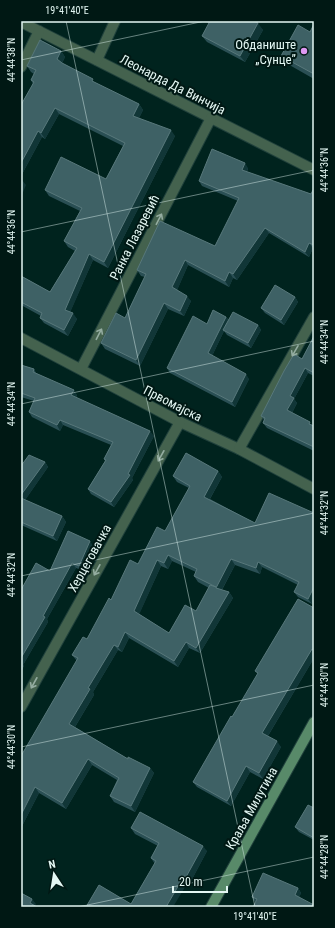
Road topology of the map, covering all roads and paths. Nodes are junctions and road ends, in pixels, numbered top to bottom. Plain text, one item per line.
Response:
1 (115, 21) edge
2 (21, 22) edge
3 (39, 31) junction
4 (97, 60) junction
5 (21, 67) edge
6 (211, 118) junction
7 (314, 170) edge
8 (314, 317) edge
9 (21, 338) edge
10 (81, 369) junction
11 (180, 422) junction
12 (239, 449) junction
13 (314, 489) edge
14 (21, 707) edge
15 (314, 722) edge
16 (210, 907) edge

1 - 4 street
2 - 3 street, Леонарда Да Винчија
3 - 4 street, Леонарда Да Винчија
3 - 5 street
4 - 6 street, Леонарда Да Винчија
6 - 7 street, Леонарда Да Винчија
10 -> 6 street, Ранка Лазаревић
8 -> 12 street
9 - 10 street, Првомајска
10 - 11 street, Првомајска
11 - 12 street, Првомајска
11 -> 14 street, Херцеговачка
12 - 13 street, Првомајска
15 - 16 main road, Краља Милутина

